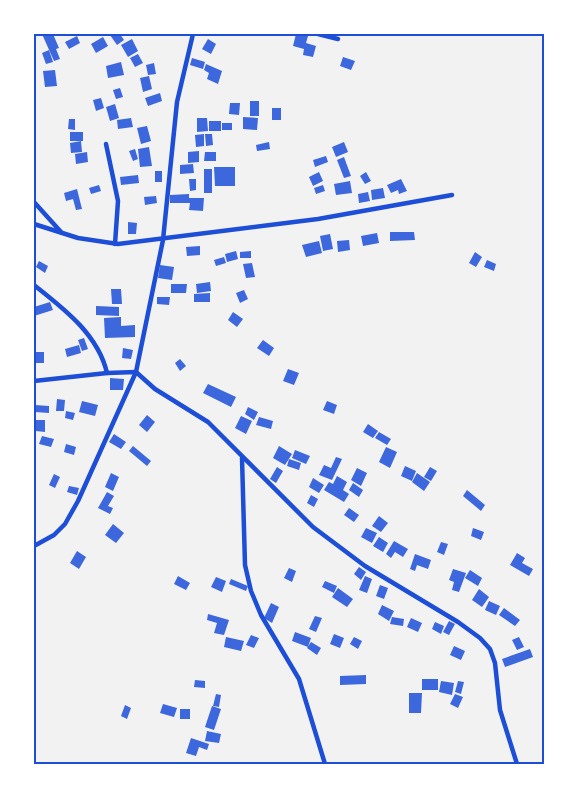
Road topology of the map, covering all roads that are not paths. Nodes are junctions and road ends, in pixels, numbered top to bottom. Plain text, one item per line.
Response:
1 (193, 34) edge
2 (318, 34) edge
3 (338, 39) dead end
4 (106, 144) dead end
5 (452, 195) dead end
6 (34, 202) edge
7 (34, 224) edge
8 (62, 233) junction
9 (164, 240) junction
10 (116, 244) junction
11 (34, 285) edge
12 (136, 372) junction
13 (107, 373) junction
14 (34, 381) edge
15 (242, 458) junction
16 (34, 546) edge
17 (325, 764) edge
18 (517, 764) edge

1 - 9 street
2 - 3 street
4 - 10 street
5 - 9 street
6 - 8 street
7 - 8 street
8 - 10 street
9 - 10 street
9 - 12 street
11 - 13 street
12 - 13 street
12 - 15 street
12 - 16 street
13 - 14 street
15 - 17 street
15 - 18 street

